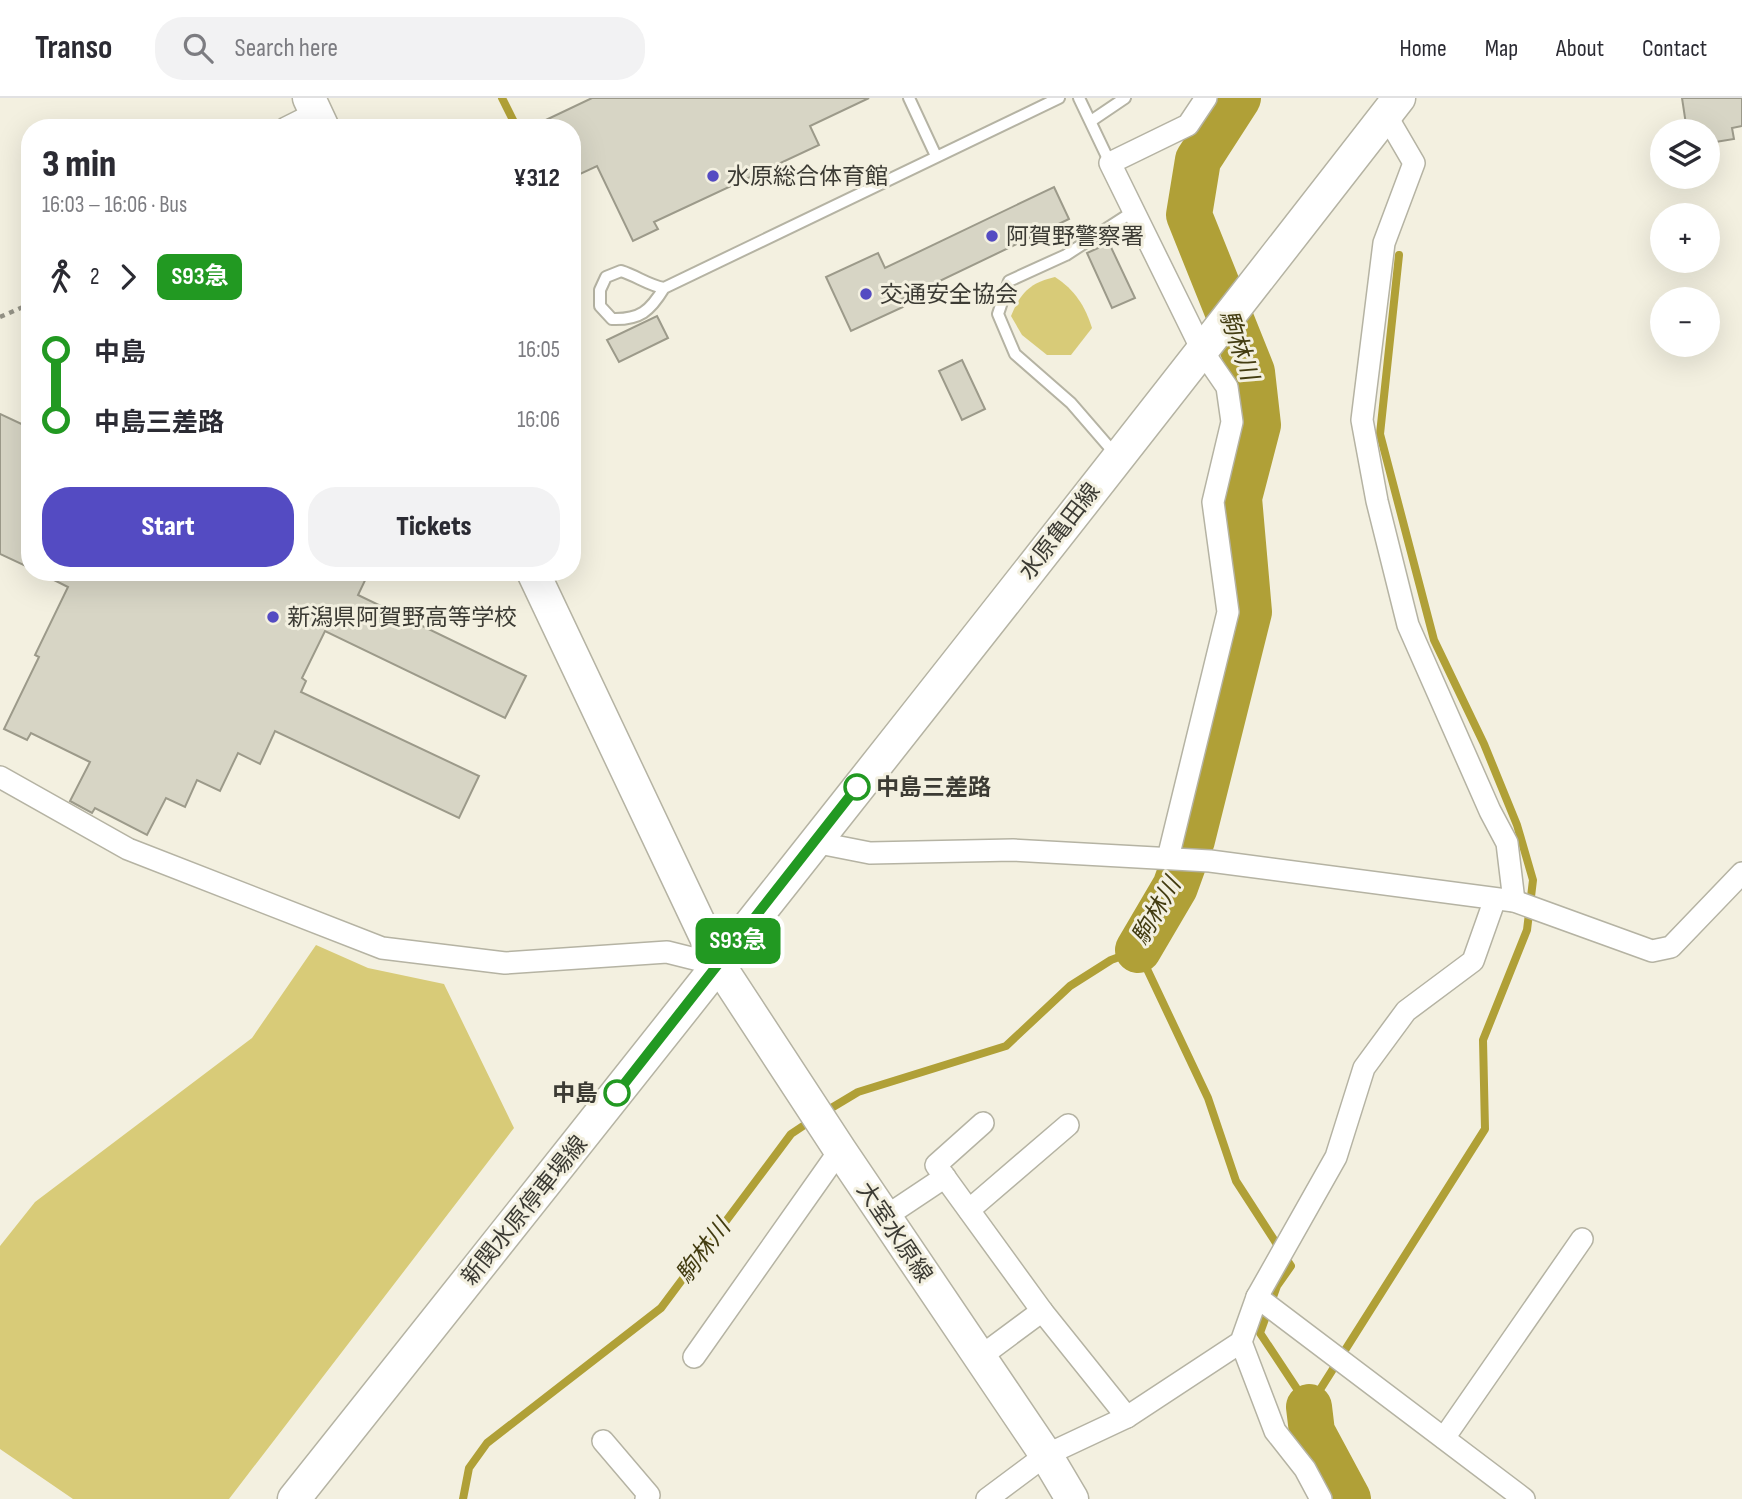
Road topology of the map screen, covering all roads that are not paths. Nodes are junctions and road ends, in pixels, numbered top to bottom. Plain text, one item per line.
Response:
1 (909, 98) edge
2 (1059, 98) edge
3 (1079, 98) edge
4 (1125, 98) edge
5 (1206, 98) edge
6 (1393, 107) edge
7 (1091, 121) junction
8 (936, 156) junction
9 (1110, 163) junction
10 (1133, 211) junction
11 (664, 288) junction
12 (1209, 344) junction
13 (1118, 457) junction
14 (537, 581) edge
15 (0, 777) edge
16 (814, 842) junction
17 (1168, 858) junction
18 (1742, 873) edge
19 (1505, 900) junction
20 (719, 965) junction
21 (983, 1123) dead end
22 (1068, 1125) dead end
23 (840, 1150) junction
24 (945, 1177) junction
25 (969, 1210) junction
26 (885, 1217) junction
27 (1582, 1239) dead end
28 (1257, 1297) junction
29 (1042, 1311) junction
30 (1241, 1342) junction
31 (694, 1357) dead end
32 (980, 1357) junction
33 (1127, 1417) junction
34 (1444, 1438) junction
35 (603, 1441) dead end
36 (1046, 1455) junction
37 (294, 1499) edge
38 (646, 1499) edge
39 (987, 1499) edge
40 (1072, 1499) edge
41 (1321, 1499) edge
42 (1524, 1499) edge

1 - 8 lane
2 - 8 lane
3 - 7 lane
4 - 7 lane
5 - 9 street
6 - 12 main road, 水原亀田線
6 - 19 street
7 - 9 lane
8 - 11 lane
9 - 10 street
10 - 12 street
10 - 13 lane
11 - 11 lane
12 - 13 main road, 水原亀田線
12 - 17 street
13 - 16 main road, 水原亀田線
14 - 20 main road
15 - 20 street
16 - 17 street
16 - 20 main road, 水原亀田線
17 - 19 street
18 - 19 street
19 - 28 street
20 - 23 main road, 大室水原線
20 - 37 main road, 新関水原停車場線
21 - 24 street
22 - 25 street
23 - 26 main road, 大室水原線
23 - 31 street
24 - 25 street
24 - 26 street
25 - 29 street
26 - 32 main road, 大室水原線
27 - 34 street
28 - 30 street
28 - 34 street
29 - 32 street
29 - 33 street
30 - 33 street
30 - 41 street
32 - 36 main road, 大室水原線
33 - 36 street
34 - 42 street
35 - 38 street
36 - 39 street
36 - 40 main road, 大室水原線

